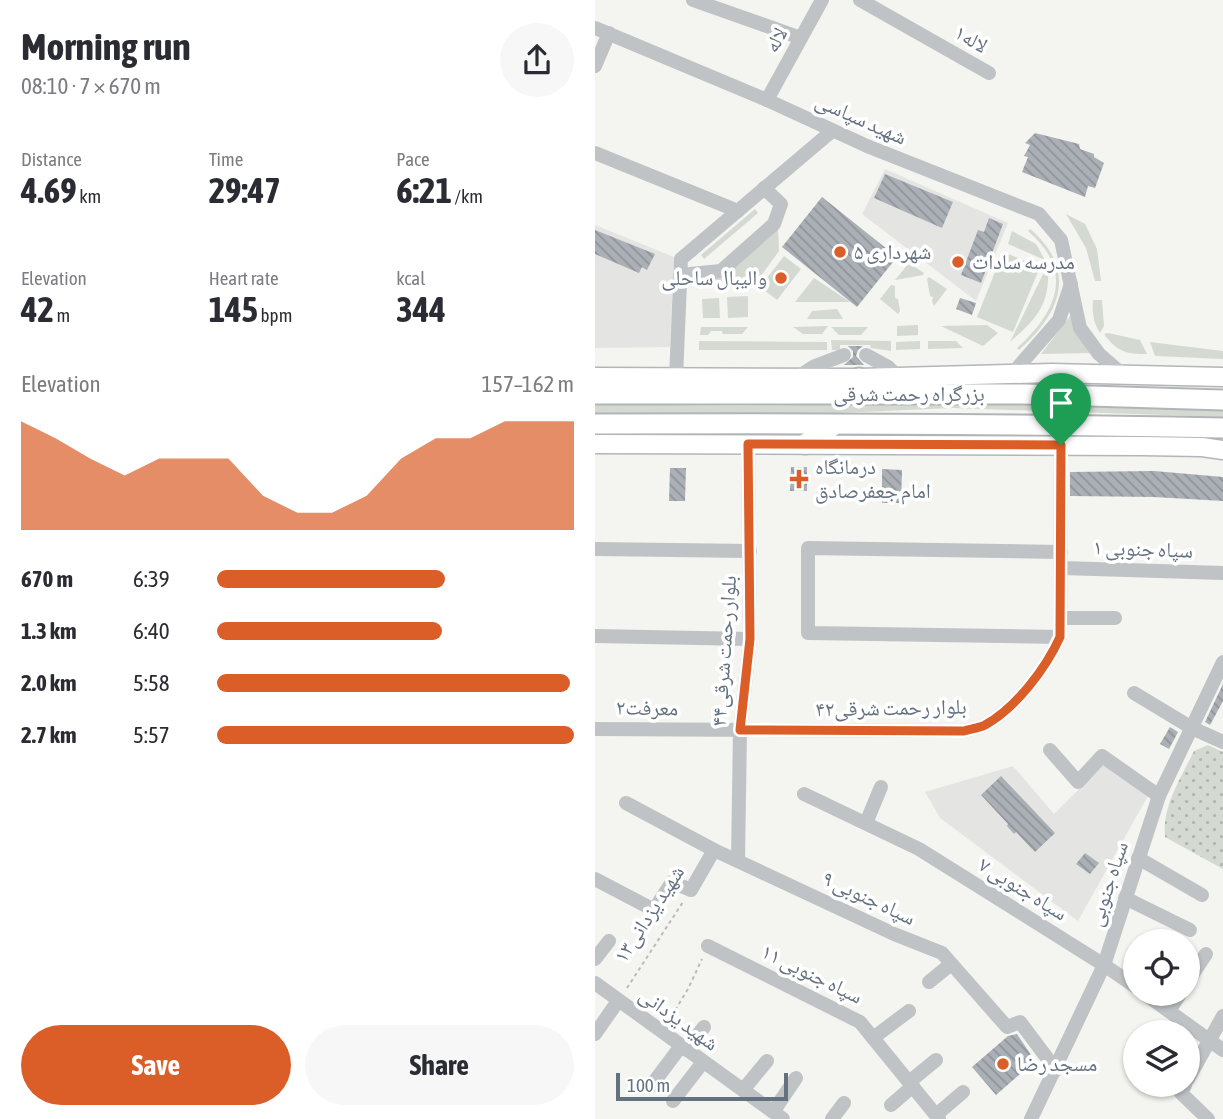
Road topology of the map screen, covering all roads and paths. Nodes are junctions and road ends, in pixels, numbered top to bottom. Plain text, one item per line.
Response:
1 (693, 0) edge
2 (822, 0) edge
3 (860, 0) edge
4 (602, 30) edge
5 (801, 38) junction
6 (595, 66) edge
7 (989, 73) dead end
8 (767, 100) junction
9 (832, 131) junction
10 (595, 153) edge
11 (764, 188) junction
12 (738, 211) junction
13 (680, 275) junction
14 (1072, 283) junction
15 (844, 355) dead end
16 (866, 355) dead end
17 (1121, 373) junction
18 (1012, 374) junction
19 (595, 377) edge
20 (798, 377) junction
21 (898, 377) junction
22 (1223, 377) edge
23 (676, 378) junction
24 (859, 378) junction
25 (595, 394) edge
26 (815, 394) junction
27 (1223, 400) edge
28 (595, 424) edge
29 (834, 425) junction
30 (1223, 428) edge
31 (595, 444) edge
32 (748, 444) junction
33 (805, 444) junction
34 (1061, 445) junction
35 (1223, 450) edge
36 (595, 549) edge
37 (750, 551) junction
38 (1061, 552) junction
39 (1062, 568) junction
40 (1223, 573) edge
41 (1061, 618) junction
42 (1115, 618) dead end
43 (595, 636) edge
44 (1060, 637) junction
45 (750, 639) junction
46 (1222, 665) edge
47 (1135, 693) dead end
48 (1192, 728) junction
49 (595, 729) edge
50 (740, 730) junction
51 (1223, 742) edge
52 (1050, 750) dead end
53 (881, 787) dead end
54 (804, 794) dead end
55 (1159, 796) junction
56 (626, 803) dead end
57 (866, 824) junction
58 (714, 850) junction
59 (1138, 858) junction
60 (738, 860) junction
61 (595, 879) edge
62 (691, 890) junction
63 (1202, 895) dead end
64 (1125, 898) junction
65 (1188, 929) edge
66 (609, 941) dead end
67 (708, 946) joint
68 (1206, 954) dead end
69 (595, 959) edge
70 (1200, 963) edge
71 (951, 964) junction
72 (1104, 965) junction
73 (1123, 979) edge
74 (929, 982) dead end
75 (595, 983) edge
76 (618, 1001) junction
77 (1162, 1006) edge
78 (1172, 1006) edge
79 (909, 1011) dead end
80 (1169, 1011) junction
81 (1223, 1016) edge
82 (704, 1027) dead end
83 (662, 1031) junction
84 (595, 1034) edge
85 (873, 1038) junction
86 (1208, 1040) junction
87 (684, 1048) junction
88 (1223, 1050) edge
89 (1200, 1056) edge
90 (936, 1060) dead end
91 (767, 1061) dead end
92 (703, 1062) junction
93 (1056, 1070) junction
94 (796, 1078) dead end
95 (911, 1084) junction
96 (651, 1086) dead end
97 (743, 1090) junction
98 (963, 1092) dead end
99 (1186, 1097) edge
100 (673, 1101) dead end
101 (844, 1103) dead end
102 (891, 1105) dead end
103 (778, 1115) edge
104 (933, 1116) edge
105 (1200, 1116) edge
106 (832, 1119) edge
107 (1031, 1119) edge

1 - 5 street
2 - 5 street, لاله
3 - 7 street, ۱لاله
4 - 6 street
4 - 8 street, شهید سپاسی
5 - 8 street, لاله
8 - 9 street, شهید سپاسی
9 - 11 street
9 - 14 street, شهید سپاسی
10 - 12 street
11 - 12 street
11 - 13 street
12 - 13 street
13 - 23 street
14 - 17 street, شهید سپاسی
14 - 18 street
15 - 20 street
16 - 21 street
17 - 18 main road
17 - 22 main road
18 - 21 main road
19 - 23 main road
20 - 23 main road
20 - 24 main road
21 - 24 main road
24 - 26 highway
25 - 26 highway, بزرگراه رحمت شرقی
26 - 27 highway, بزرگراه رحمت شرقی
28 - 29 highway, بزرگراه رحمت شرقی
29 - 30 highway, بزرگراه رحمت شرقی
29 - 33 highway
31 - 32 main road
32 - 33 main road
32 - 37 street, ۴۴بلوار رحمت شرقی
33 - 34 main road
34 - 35 main road
34 - 38 street, بلوار رحمت شرقی۴۲
36 - 37 street
37 - 45 street, ۴۴بلوار رحمت شرقی
38 - 39 street, بلوار رحمت شرقی۴۲
38 - 44 street
39 - 40 street, ۱ سپاه جنوبی
39 - 41 street, بلوار رحمت شرقی۴۲
41 - 42 street
41 - 44 street, بلوار رحمت شرقی۴۲
43 - 45 street
44 - 50 street, بلوار رحمت شرقی۴۲
45 - 50 street, ۴۴بلوار رحمت شرقی
46 - 48 street, سپاه جنوبی
47 - 48 street
48 - 51 street
48 - 55 street, سپاه جنوبی
49 - 50 street, معرفت۲
50 - 60 street, ۴۴بلوار رحمت شرقی
52 - 55 street
53 - 57 street
54 - 57 street, ۷ سپاه جنوبی
55 - 59 street, سپاه جنوبی
56 - 58 street, ۹ سپاه جنوبی
57 - 72 street, ۷ سپاه جنوبی
58 - 60 street, ۹ سپاه جنوبی
58 - 62 street, شهید یزدانی۱۳
59 - 63 street
59 - 64 street, سپاه جنوبی
60 - 71 street, ۹ سپاه جنوبی
61 - 62 street
62 - 76 path, شهید یزدانی۱۳
64 - 65 street
64 - 72 street, سپاه جنوبی
66 - 69 street
67 - 83 path
67 - 85 street, ۱۱ سپاه جنوبی
68 - 70 street
71 - 74 street
71 - 93 street, ۹ سپاه جنوبی
72 - 73 street, ۷ سپاه جنوبی
72 - 93 street, سپاه جنوبی
75 - 76 street, شهید یزدانی
76 - 83 street, شهید یزدانی
76 - 84 street
77 - 80 street
78 - 80 street
79 - 85 street
80 - 86 street
81 - 86 street
82 - 87 street
83 - 87 street, شهید یزدانی
85 - 95 street, ۱۱ سپاه جنوبی
86 - 88 street
86 - 89 street
87 - 92 street, شهید یزدانی
87 - 96 street
90 - 95 street
91 - 97 street
92 - 97 street, شهید یزدانی
92 - 100 street
93 - 107 street, سپاه جنوبی
94 - 103 street, شهید یزدانی
95 - 102 street
95 - 104 street, ۱۱ سپاه جنوبی
97 - 103 street, شهید یزدانی
98 - 104 street
99 - 105 street
101 - 106 street

